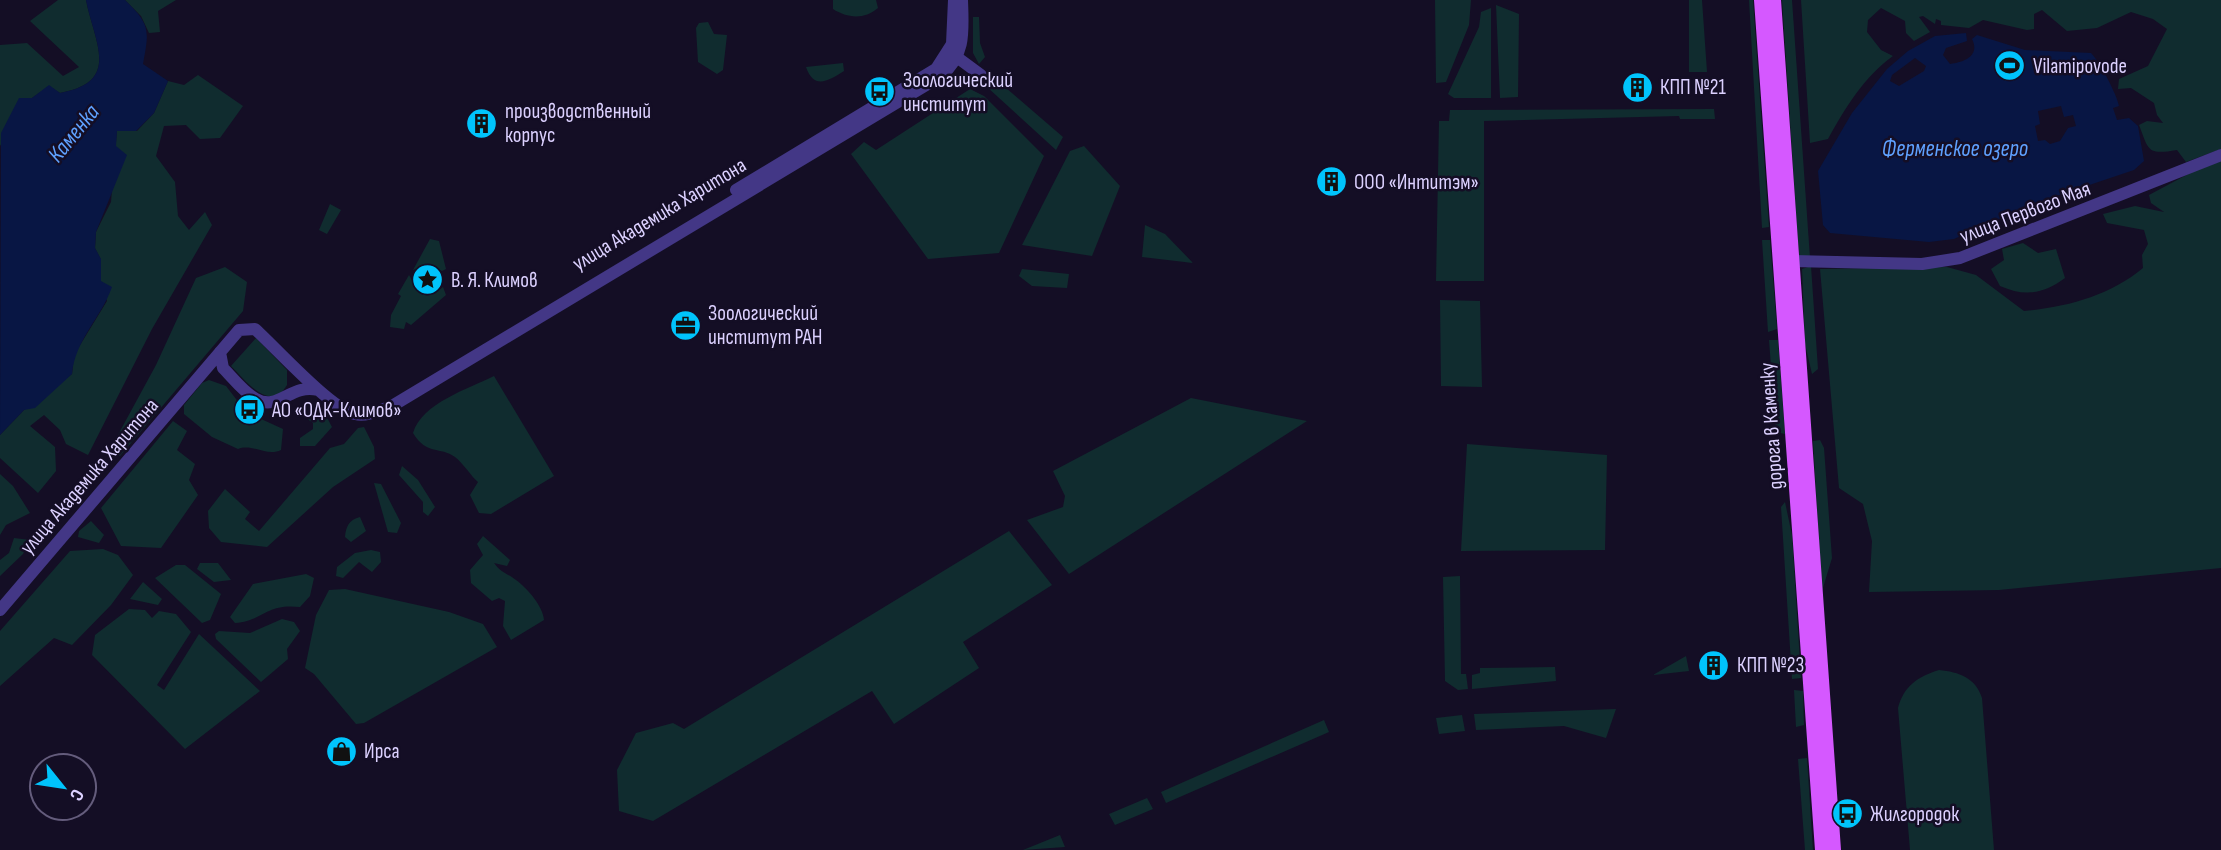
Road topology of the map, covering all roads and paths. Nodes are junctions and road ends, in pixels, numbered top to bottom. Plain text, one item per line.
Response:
1 (954, 0) edge
2 (962, 0) edge
3 (1761, 0) edge
4 (1774, 0) edge
5 (958, 58) junction
6 (981, 75) dead end
7 (2221, 155) edge
8 (1793, 261) junction
9 (582, 288) junction
10 (220, 352) junction
11 (289, 362) junction
12 (207, 368) junction
13 (223, 368) junction
14 (318, 390) junction
15 (289, 393) junction
16 (0, 610) edge
17 (1822, 850) edge
18 (1834, 850) edge

1 - 9 street, улица Академика Харитона
2 - 5 street
3 - 17 main road, дорога в Каменку
4 - 8 main road, дорога в Каменку
5 - 6 street
5 - 9 street, улица Академика Харитона
7 - 8 street, улица Первого Мая
8 - 18 main road, дорога в Каменку
9 - 14 street, улица Академика Харитона
10 - 11 street, улица Академика Харитона
10 - 12 street, улица Академика Харитона
10 - 13 street
11 - 14 street, улица Академика Харитона
11 - 15 street
12 - 13 street
12 - 16 street, улица Академика Харитона
13 - 15 street
14 - 15 street

